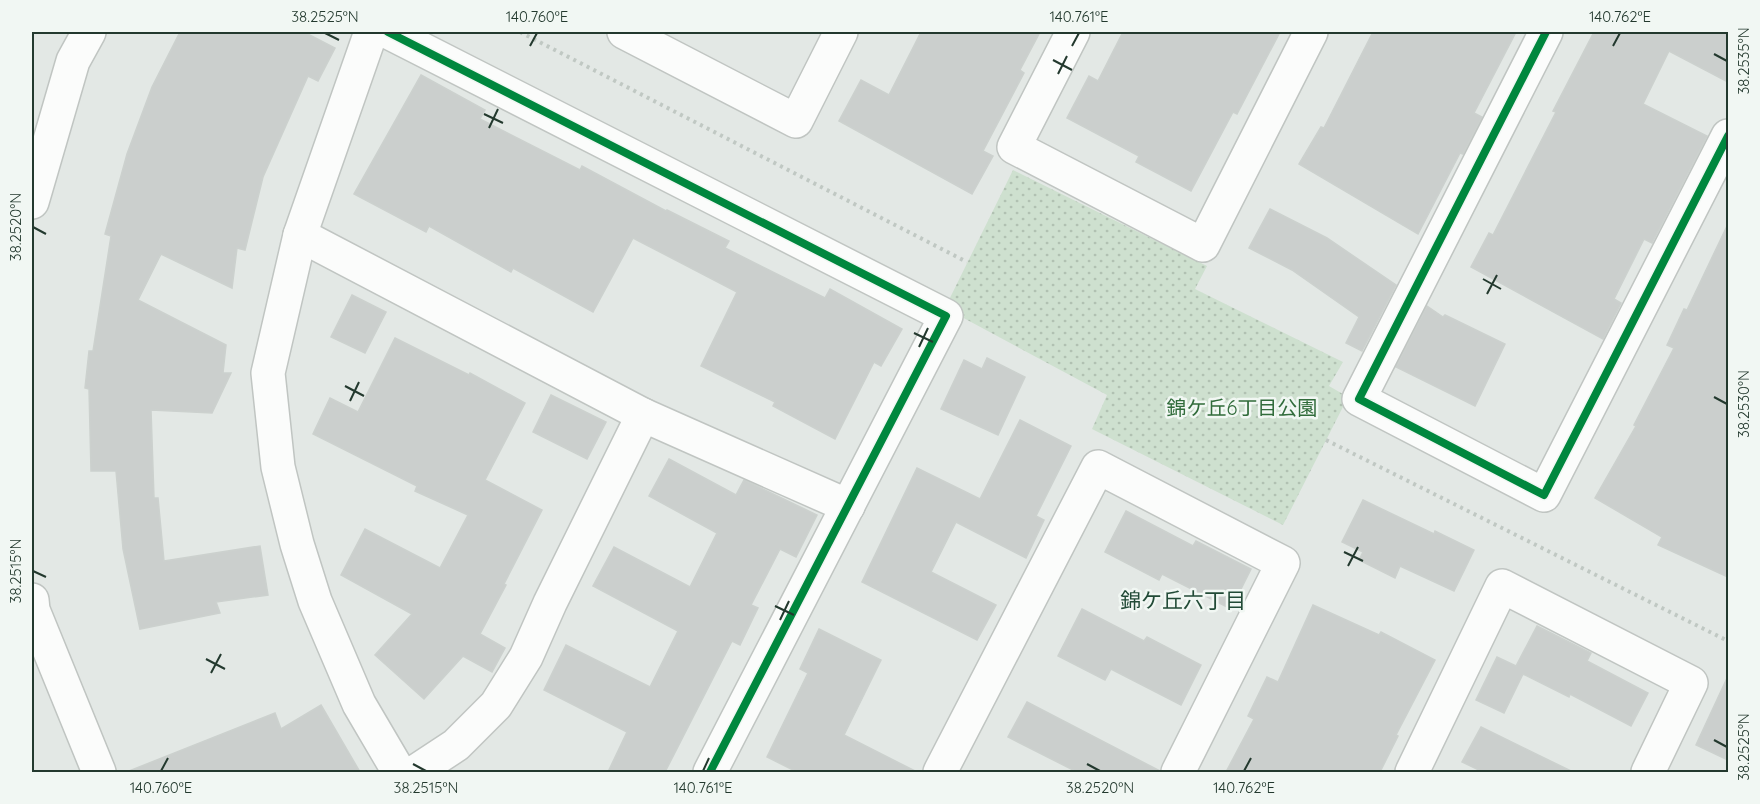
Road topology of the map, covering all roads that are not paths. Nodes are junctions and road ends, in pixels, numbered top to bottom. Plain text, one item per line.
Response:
1 (89, 32) edge
2 (371, 32) edge
3 (388, 32) edge
4 (624, 32) edge
5 (841, 32) edge
6 (1073, 32) edge
7 (1311, 32) edge
8 (1546, 32) edge
9 (1728, 136) edge
10 (32, 202) edge
11 (300, 235) junction
12 (643, 416) junction
13 (848, 506) junction
14 (32, 600) edge
15 (99, 772) edge
16 (399, 772) edge
17 (415, 772) edge
18 (710, 772) edge
19 (940, 772) edge
20 (1178, 772) edge
21 (1412, 772) edge
22 (1647, 772) edge

1 - 10 street
2 - 11 street
3 - 13 street
4 - 5 street
6 - 7 street
8 - 9 street
11 - 12 street
11 - 16 street
12 - 13 street
12 - 17 street
13 - 18 street
14 - 15 street
19 - 20 street
21 - 22 street

